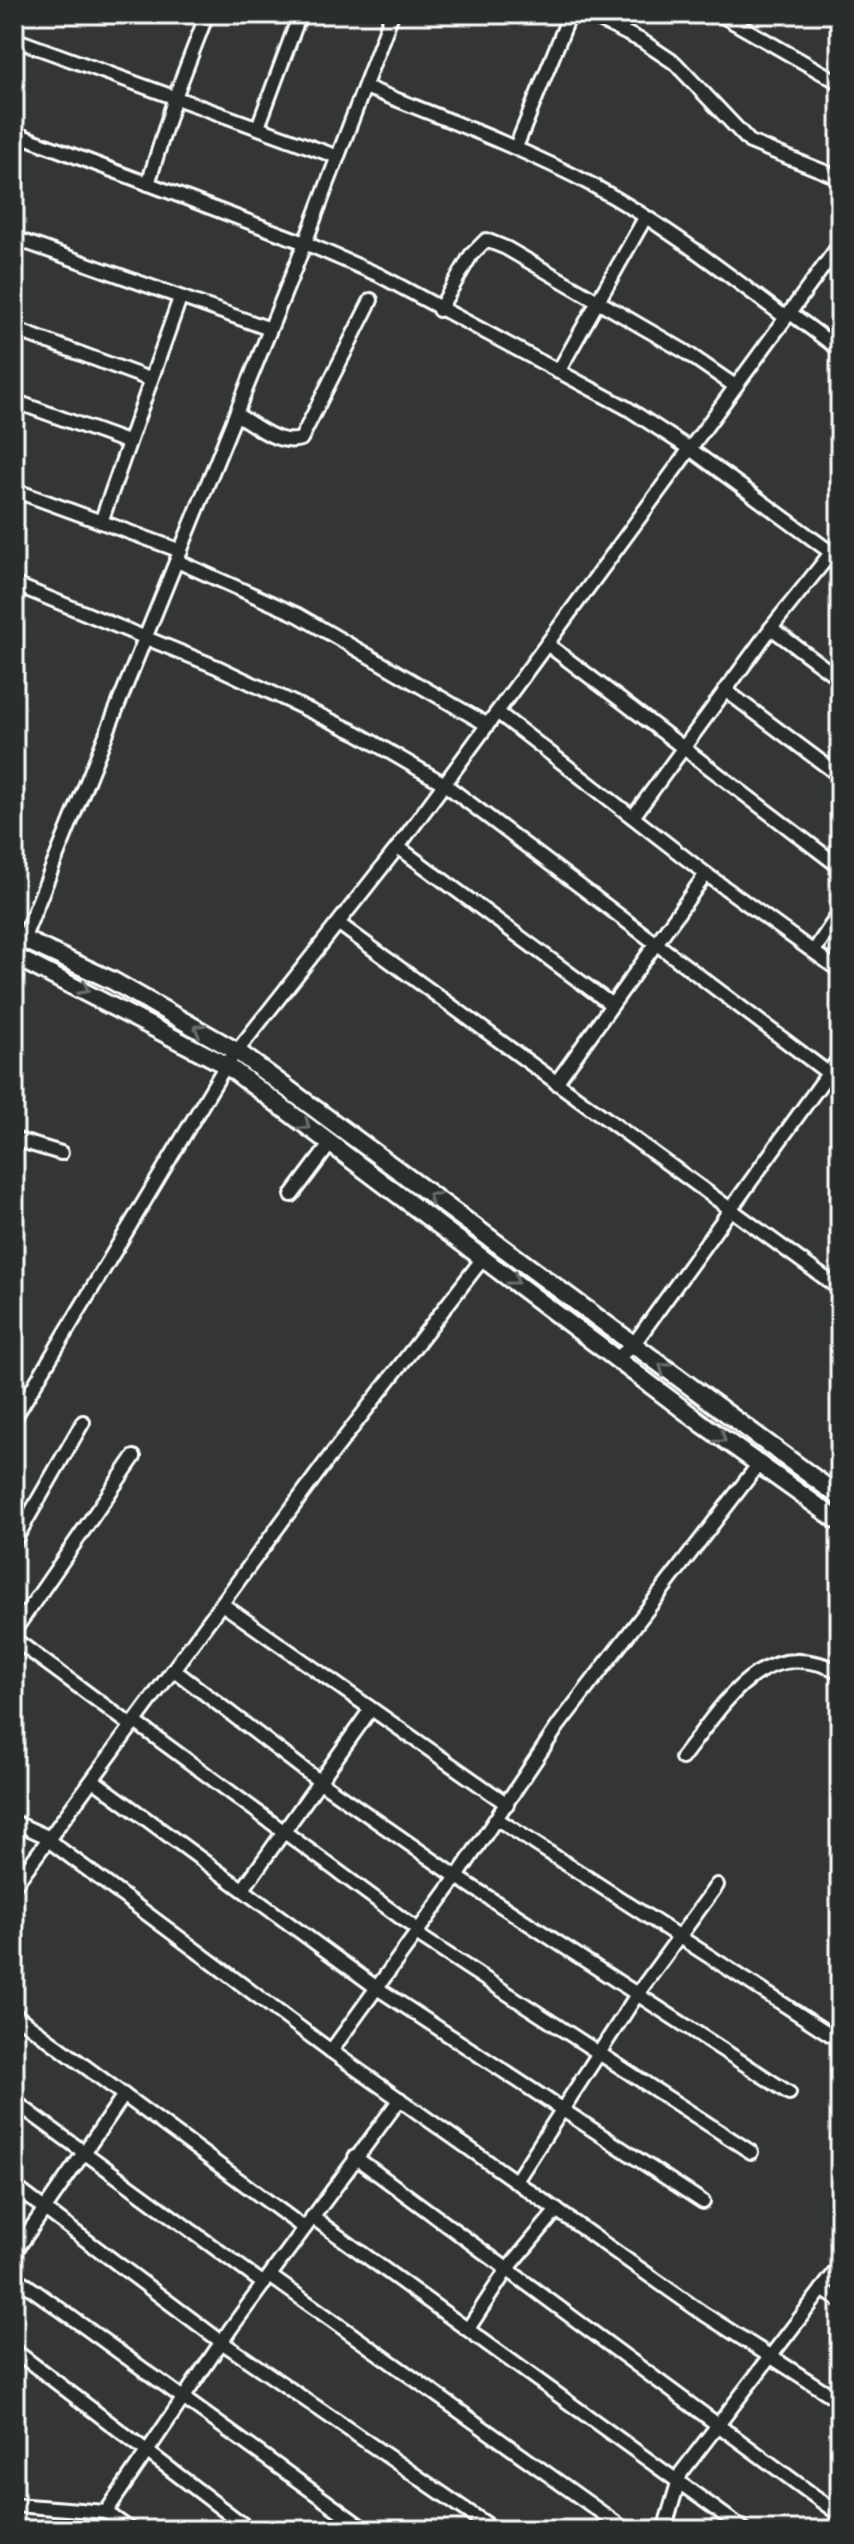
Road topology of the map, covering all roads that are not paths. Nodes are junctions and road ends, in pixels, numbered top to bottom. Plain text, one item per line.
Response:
1 (190, 14) edge
2 (300, 14) edge
3 (392, 14) edge
4 (570, 14) edge
5 (587, 14) edge
6 (719, 14) edge
7 (206, 16) edge
8 (14, 39) edge
9 (840, 83) edge
10 (365, 87) junction
11 (175, 97) junction
12 (258, 127) junction
13 (14, 133) edge
14 (516, 147) junction
15 (338, 157) junction
16 (840, 178) edge
17 (148, 184) junction
18 (645, 218) junction
19 (14, 238) edge
20 (305, 243) junction
21 (840, 244) edge
22 (828, 260) junction
23 (840, 269) edge
24 (180, 298) junction
25 (371, 300) dead end
26 (599, 303) junction
27 (439, 310) junction
28 (787, 314) junction
29 (14, 329) edge
30 (270, 329) junction
31 (840, 350) edge
32 (558, 372) junction
33 (149, 379) junction
34 (735, 386) junction
35 (14, 401) edge
36 (236, 414) junction
37 (127, 442) junction
38 (690, 449) junction
39 (14, 490) edge
40 (101, 522) junction
41 (179, 556) junction
42 (836, 556) edge
43 (14, 584) edge
44 (771, 628) junction
45 (147, 636) junction
46 (547, 644) junction
47 (840, 679) edge
48 (725, 690) junction
49 (497, 712) junction
50 (486, 724) junction
51 (682, 748) junction
52 (840, 776) edge
53 (443, 783) junction
54 (633, 817) junction
55 (398, 847) junction
56 (840, 867) edge
57 (706, 874) junction
58 (840, 912) edge
59 (339, 924) junction
60 (18, 937) edge
61 (656, 944) junction
62 (814, 951) junction
63 (15, 958) edge
64 (840, 971) edge
65 (612, 1005) junction
66 (238, 1052) junction
67 (840, 1057) edge
68 (226, 1065) junction
69 (828, 1073) junction
70 (840, 1082) edge
71 (556, 1083) junction
72 (14, 1139) edge
73 (331, 1143) junction
74 (61, 1153) dead end
75 (292, 1195) dead end
76 (734, 1208) junction
77 (484, 1257) junction
78 (840, 1289) edge
79 (633, 1345) junction
80 (616, 1359) junction
81 (14, 1419) edge
82 (83, 1422) dead end
83 (134, 1457) dead end
84 (758, 1465) junction
85 (840, 1497) edge
86 (840, 1522) edge
87 (14, 1542) edge
88 (222, 1604) junction
89 (14, 1631) edge
90 (14, 1639) edge
91 (174, 1670) junction
92 (840, 1672) edge
93 (371, 1709) junction
94 (134, 1724) junction
95 (682, 1758) dead end
96 (93, 1780) junction
97 (319, 1781) junction
98 (507, 1804) junction
99 (497, 1819) junction
100 (14, 1822) edge
101 (285, 1834) junction
102 (49, 1839) junction
103 (457, 1877) junction
104 (717, 1885) dead end
105 (14, 1886) edge
106 (243, 1889) junction
107 (417, 1932) junction
108 (679, 1938) junction
109 (377, 1988) junction
110 (638, 1993) junction
111 (14, 2014) edge
112 (831, 2035) dead end
113 (331, 2051) junction
114 (599, 2052) junction
115 (789, 2093) dead end
116 (124, 2095) junction
117 (400, 2099) junction
118 (14, 2101) edge
119 (562, 2110) junction
120 (84, 2150) junction
121 (751, 2152) dead end
122 (355, 2157) junction
123 (516, 2181) junction
124 (14, 2186) edge
125 (703, 2202) dead end
126 (46, 2209) junction
127 (557, 2210) junction
128 (308, 2222) junction
129 (14, 2253) edge
130 (840, 2266) edge
131 (506, 2271) junction
132 (14, 2276) edge
133 (267, 2280) junction
134 (822, 2289) junction
135 (840, 2301) edge
136 (468, 2329) junction
137 (223, 2343) junction
138 (14, 2350) edge
139 (769, 2358) junction
140 (184, 2399) junction
141 (840, 2401) edge
142 (717, 2424) junction
143 (146, 2453) junction
144 (678, 2483) junction
145 (14, 2505) edge
146 (106, 2512) junction
147 (840, 2515) edge
148 (131, 2530) edge
149 (250, 2530) edge
150 (366, 2530) edge
151 (495, 2530) edge
152 (626, 2530) edge
153 (664, 2530) edge
154 (745, 2530) edge

1 - 7 street
2 - 12 street
3 - 10 street
4 - 14 street
5 - 16 street
6 - 9 street
7 - 11 street
8 - 11 street
10 - 14 street
10 - 15 street
11 - 12 street
11 - 17 street
12 - 15 street
13 - 17 street
14 - 18 street
15 - 20 street
17 - 20 street
18 - 26 street
18 - 28 street
19 - 24 street
20 - 27 street
20 - 30 street
21 - 22 street
22 - 23 street
22 - 28 street
24 - 30 street
24 - 33 street
25 - 36 street
26 - 27 street
26 - 32 street
26 - 34 street
27 - 32 street
28 - 31 street
28 - 34 street
29 - 33 street
30 - 36 street
32 - 38 street
33 - 37 street
34 - 38 street
35 - 37 street
36 - 41 street
37 - 40 street
38 - 42 street
38 - 46 street
39 - 40 street
40 - 41 street
41 - 45 street
41 - 50 street
42 - 44 street
43 - 45 street
44 - 47 street
44 - 48 street
45 - 53 street
45 - 60 street
46 - 49 street
46 - 51 street
48 - 51 street
48 - 52 street
49 - 50 street
49 - 54 street
50 - 53 street
51 - 54 street
51 - 56 street
53 - 55 street
53 - 61 street
54 - 57 street
55 - 59 street
55 - 65 street
57 - 61 street
57 - 62 street
58 - 62 street
59 - 66 street
59 - 71 street
60 - 63 street
66 -> 60 main road
61 - 65 street
61 - 69 street
62 - 64 street
63 -> 68 main road
65 - 71 street
66 - 68 street
79 -> 66 main road
67 - 69 street
68 -> 73 main road
68 - 81 street
69 - 70 street
69 - 76 street
71 - 76 street
72 - 74 street
73 - 75 street
73 - 77 main road
76 - 78 street
76 - 79 street
77 -> 80 main road
77 - 88 street
79 - 80 street
85 -> 79 main road
80 -> 84 main road
82 - 87 street
83 - 89 street
84 - 86 main road
84 - 98 street
88 - 91 street
88 - 93 street
90 - 94 street
91 - 94 street
91 - 97 street
92 - 95 street
93 - 97 street
93 - 98 street
94 - 96 street
94 - 101 street
96 - 102 street
96 - 106 street
97 - 101 street
97 - 103 street
98 - 99 street
99 - 103 street
99 - 108 street
100 - 102 street
101 - 106 street
101 - 107 street
102 - 105 street
102 - 113 street
103 - 107 street
103 - 110 street
104 - 108 street
106 - 109 street
107 - 109 street
107 - 114 street
108 - 110 street
108 - 112 street
109 - 113 street
109 - 119 street
110 - 114 street
110 - 115 street
111 - 116 street
113 - 117 street
114 - 119 street
114 - 121 street
116 - 120 street
116 - 128 street
117 - 122 street
117 - 123 street
118 - 120 street
119 - 123 street
119 - 125 street
120 - 126 street
120 - 133 street
122 - 128 street
122 - 131 street
123 - 127 street
124 - 126 street
126 - 129 street
126 - 137 street
127 - 131 street
127 - 139 street
128 - 133 street
128 - 136 street
130 - 134 street
131 - 136 street
131 - 142 street
132 - 140 street
133 - 137 street
133 - 152 street
134 - 135 street
134 - 139 street
136 - 144 street
137 - 140 street
137 - 151 street
138 - 143 street
139 - 141 street
139 - 142 street
140 - 143 street
140 - 150 street
142 - 144 street
142 - 147 street
143 - 146 street
143 - 149 street
144 - 153 street
144 - 154 street
145 - 146 street
146 - 148 street

